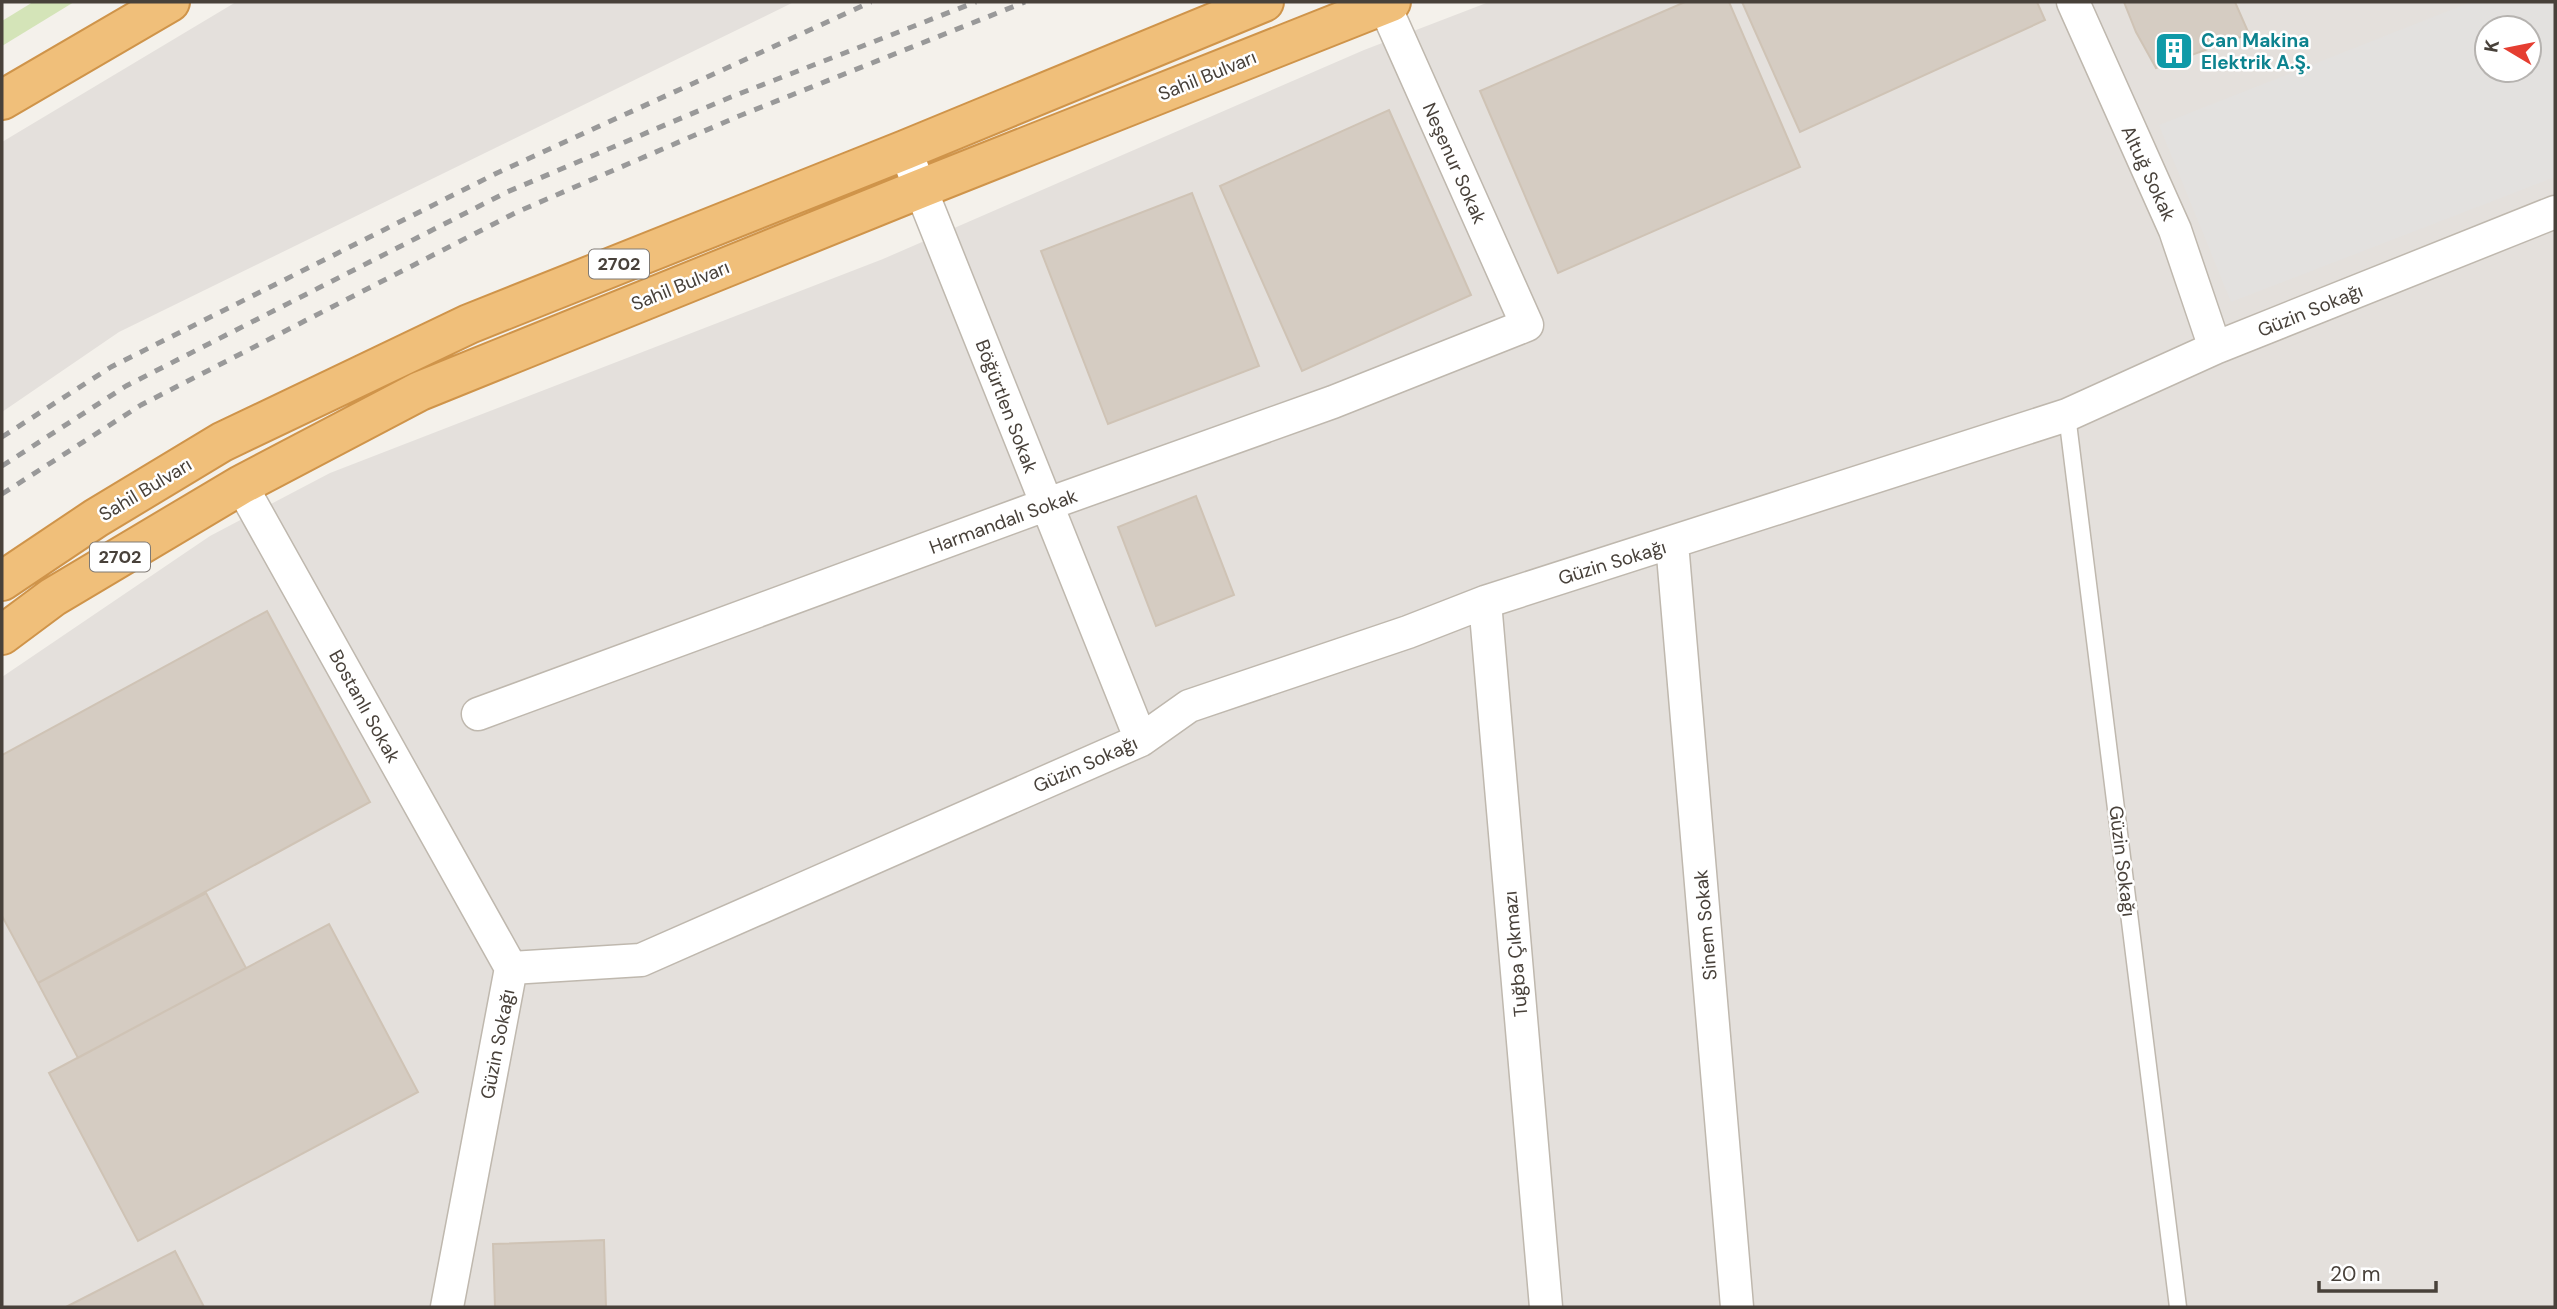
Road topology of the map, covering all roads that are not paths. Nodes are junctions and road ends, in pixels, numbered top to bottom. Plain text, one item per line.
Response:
1 (170, 2) edge
2 (1264, 2) edge
3 (2073, 2) edge
4 (1386, 3) edge
5 (2, 100) edge
6 (905, 150) junction
7 (922, 188) junction
8 (2555, 212) edge
9 (1527, 325) joint
10 (2215, 348) junction
11 (2067, 415) junction
12 (222, 442) junction
13 (241, 485) junction
14 (1045, 505) junction
15 (1672, 543) junction
16 (2, 581) edge
17 (1485, 602) junction
18 (2, 635) edge
19 (478, 714) dead end
20 (1141, 740) junction
21 (511, 968) junction
22 (447, 1307) edge
23 (1546, 1307) edge
24 (1737, 1307) edge
25 (2178, 1307) edge

1 - 5 highway
2 - 6 highway, Sahil Bulvarı / 2702
3 - 10 street, Altuğ Sokak
4 - 7 highway, Sahil Bulvarı / 2702
4 - 9 street, Neşenur Sokak
6 - 7 street, Böğürtlen Sokak
6 - 12 highway, Sahil Bulvarı / 2702
7 - 13 highway, Sahil Bulvarı / 2702
7 - 14 street, Böğürtlen Sokak
8 - 10 street, Güzin Sokağı
9 - 14 street, Harmandalı Sokak
10 - 11 street, Güzin Sokağı
11 - 15 street, Güzin Sokağı
11 - 25 lane, Güzin Sokağı
12 - 13 highway, Bostanlı Sokak
12 - 16 highway, Sahil Bulvarı / 2702
13 - 18 highway, Sahil Bulvarı / 2702
13 - 21 street, Bostanlı Sokak
14 - 19 street, Harmandalı Sokak
14 - 20 street, Böğürtlen Sokak
15 - 17 street, Güzin Sokağı
15 - 24 street, Sinem Sokak
17 - 20 street, Güzin Sokağı
17 - 23 street, Tuğba Çıkmazı
20 - 21 street, Güzin Sokağı
21 - 22 street, Güzin Sokağı

